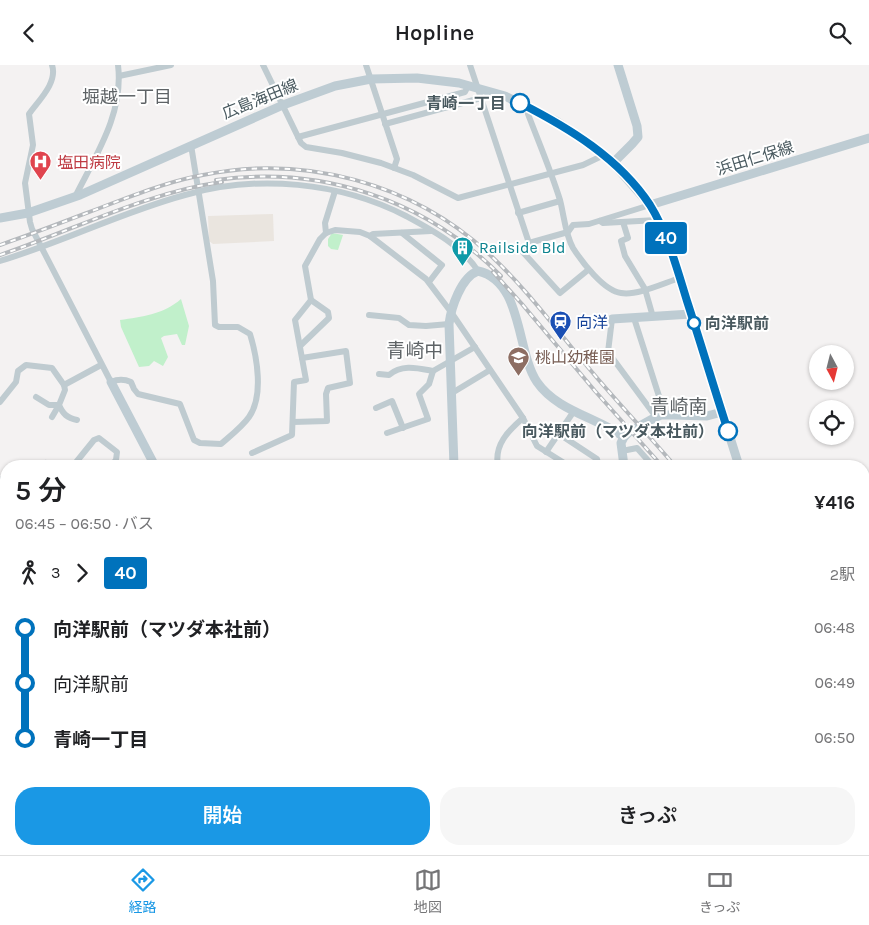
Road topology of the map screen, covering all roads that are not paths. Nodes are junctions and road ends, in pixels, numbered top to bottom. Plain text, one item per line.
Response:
1 (52, 65) edge
2 (118, 65) edge
3 (171, 65) edge
4 (263, 65) edge
5 (366, 65) edge
6 (470, 65) edge
7 (618, 65) edge
8 (119, 77) junction
9 (371, 79) junction
10 (468, 86) junction
11 (478, 88) junction
12 (481, 98) junction
13 (283, 105) junction
14 (531, 109) junction
15 (382, 115) junction
16 (385, 124) junction
17 (298, 137) junction
18 (869, 138) edge
19 (190, 145) junction
20 (604, 155) junction
21 (613, 163) junction
22 (394, 168) junction
23 (551, 174) junction
24 (509, 184) junction
25 (335, 191) junction
26 (197, 192) junction
27 (75, 197) junction
28 (560, 201) junction
29 (650, 205) junction
30 (28, 213) junction
31 (518, 213) junction
32 (0, 217) edge
33 (600, 220) junction
34 (657, 220) junction
35 (623, 222) junction
36 (433, 231) junction
37 (568, 232) junction
38 (326, 233) junction
39 (402, 233) junction
40 (370, 236) junction
41 (529, 243) junction
42 (42, 247) junction
43 (0, 261) edge
44 (588, 270) junction
45 (478, 271) junction
46 (680, 278) junction
47 (429, 282) junction
48 (645, 289) junction
49 (311, 300) junction
50 (451, 312) junction
51 (691, 314) junction
52 (369, 315) dead end
53 (653, 317) junction
54 (634, 318) junction
55 (612, 319) joint
56 (449, 324) junction
57 (300, 346) junction
58 (474, 347) junction
59 (302, 358) junction
60 (450, 360) junction
61 (101, 365) junction
62 (490, 369) junction
63 (432, 371) junction
64 (379, 374) dead end
65 (111, 382) junction
66 (64, 385) junction
67 (452, 393) junction
68 (36, 397) dead end
69 (0, 402) edge
70 (58, 405) junction
71 (376, 408) dead end
72 (574, 411) junction
73 (722, 411) junction
74 (660, 416) junction
75 (52, 417) dead end
76 (523, 418) junction
77 (77, 420) dead end
78 (293, 422) junction
79 (403, 428) junction
80 (387, 433) dead end
81 (559, 434) junction
82 (624, 437) junction
83 (622, 451) junction
84 (546, 452) junction
85 (252, 453) dead end
86 (78, 460) edge
87 (116, 460) edge
88 (152, 460) edge
89 (454, 460) edge
90 (498, 460) edge
91 (559, 460) edge
92 (597, 460) edge
93 (623, 460) edge
94 (648, 460) edge
95 (736, 460) edge

1 - 30 street
2 - 8 street
3 - 8 street
4 - 13 street
5 - 9 street
6 - 11 street
7 - 21 main road
8 - 27 street
9 - 10 main road, 広島海田線
9 - 13 main road, 広島海田線
9 - 15 street
10 - 11 main road, 広島海田線
10 - 15 street
11 - 12 street
11 - 14 main road, 広島海田線
12 - 16 street
12 - 24 street
13 - 17 street
13 - 19 main road, 広島海田線
14 - 20 main road, 広島海田線
14 - 23 street
15 - 16 street
15 - 17 street
16 - 22 street
17 - 22 street
18 - 29 main road, 浜田仁保線
19 - 26 street
19 - 27 main road, 広島海田線
20 - 21 main road, 広島海田線
20 - 23 street
21 - 29 main road, 広島海田線
22 - 24 street
23 - 24 street
23 - 28 street
24 - 31 street
25 - 26 street
25 - 36 street
25 - 38 street
26 - 42 street
26 - 65 street
27 - 30 main road, 広島海田線
28 - 31 street
28 - 37 street
29 - 33 street
29 - 34 main road, 広島海田線
30 - 32 main road, 広島海田線
30 - 42 street
31 - 41 street
33 - 35 street
33 - 37 street
34 - 35 street
34 - 46 main road, 広島海田線
35 - 48 street
36 - 39 street
36 - 45 street
37 - 41 street
37 - 44 street
38 - 40 street
38 - 49 street
39 - 40 street
39 - 47 street
40 - 47 street
41 - 44 street
42 - 43 street
42 - 61 street
44 - 48 street
45 - 50 main road
45 - 72 main road
46 - 48 street
46 - 51 main road, 広島海田線
47 - 50 street
48 - 53 street
49 - 57 street
49 - 57 street
50 - 56 main road
50 - 58 street
51 - 53 main road
51 - 73 main road, 広島海田線
52 - 56 street
53 - 54 main road
54 - 55 main road
54 - 74 street
55 - 74 street
56 - 60 main road
57 - 59 street
58 - 60 street
58 - 62 street
59 - 78 street
59 - 78 street
60 - 63 street
60 - 67 main road
61 - 65 street
61 - 66 street
62 - 67 street
62 - 76 street
63 - 64 street
63 - 79 street
65 - 88 main road
66 - 69 street
66 - 70 street
67 - 89 main road
68 - 70 street
70 - 75 street
70 - 77 street
71 - 79 street
72 - 81 street
72 - 82 main road
73 - 74 main road
73 - 95 main road, 広島海田線
74 - 82 main road
76 - 84 street
76 - 90 street
78 - 85 street
79 - 80 street
81 - 84 street
81 - 92 street
82 - 83 main road
83 - 93 main road
83 - 94 street
84 - 91 street
86 - 87 street

